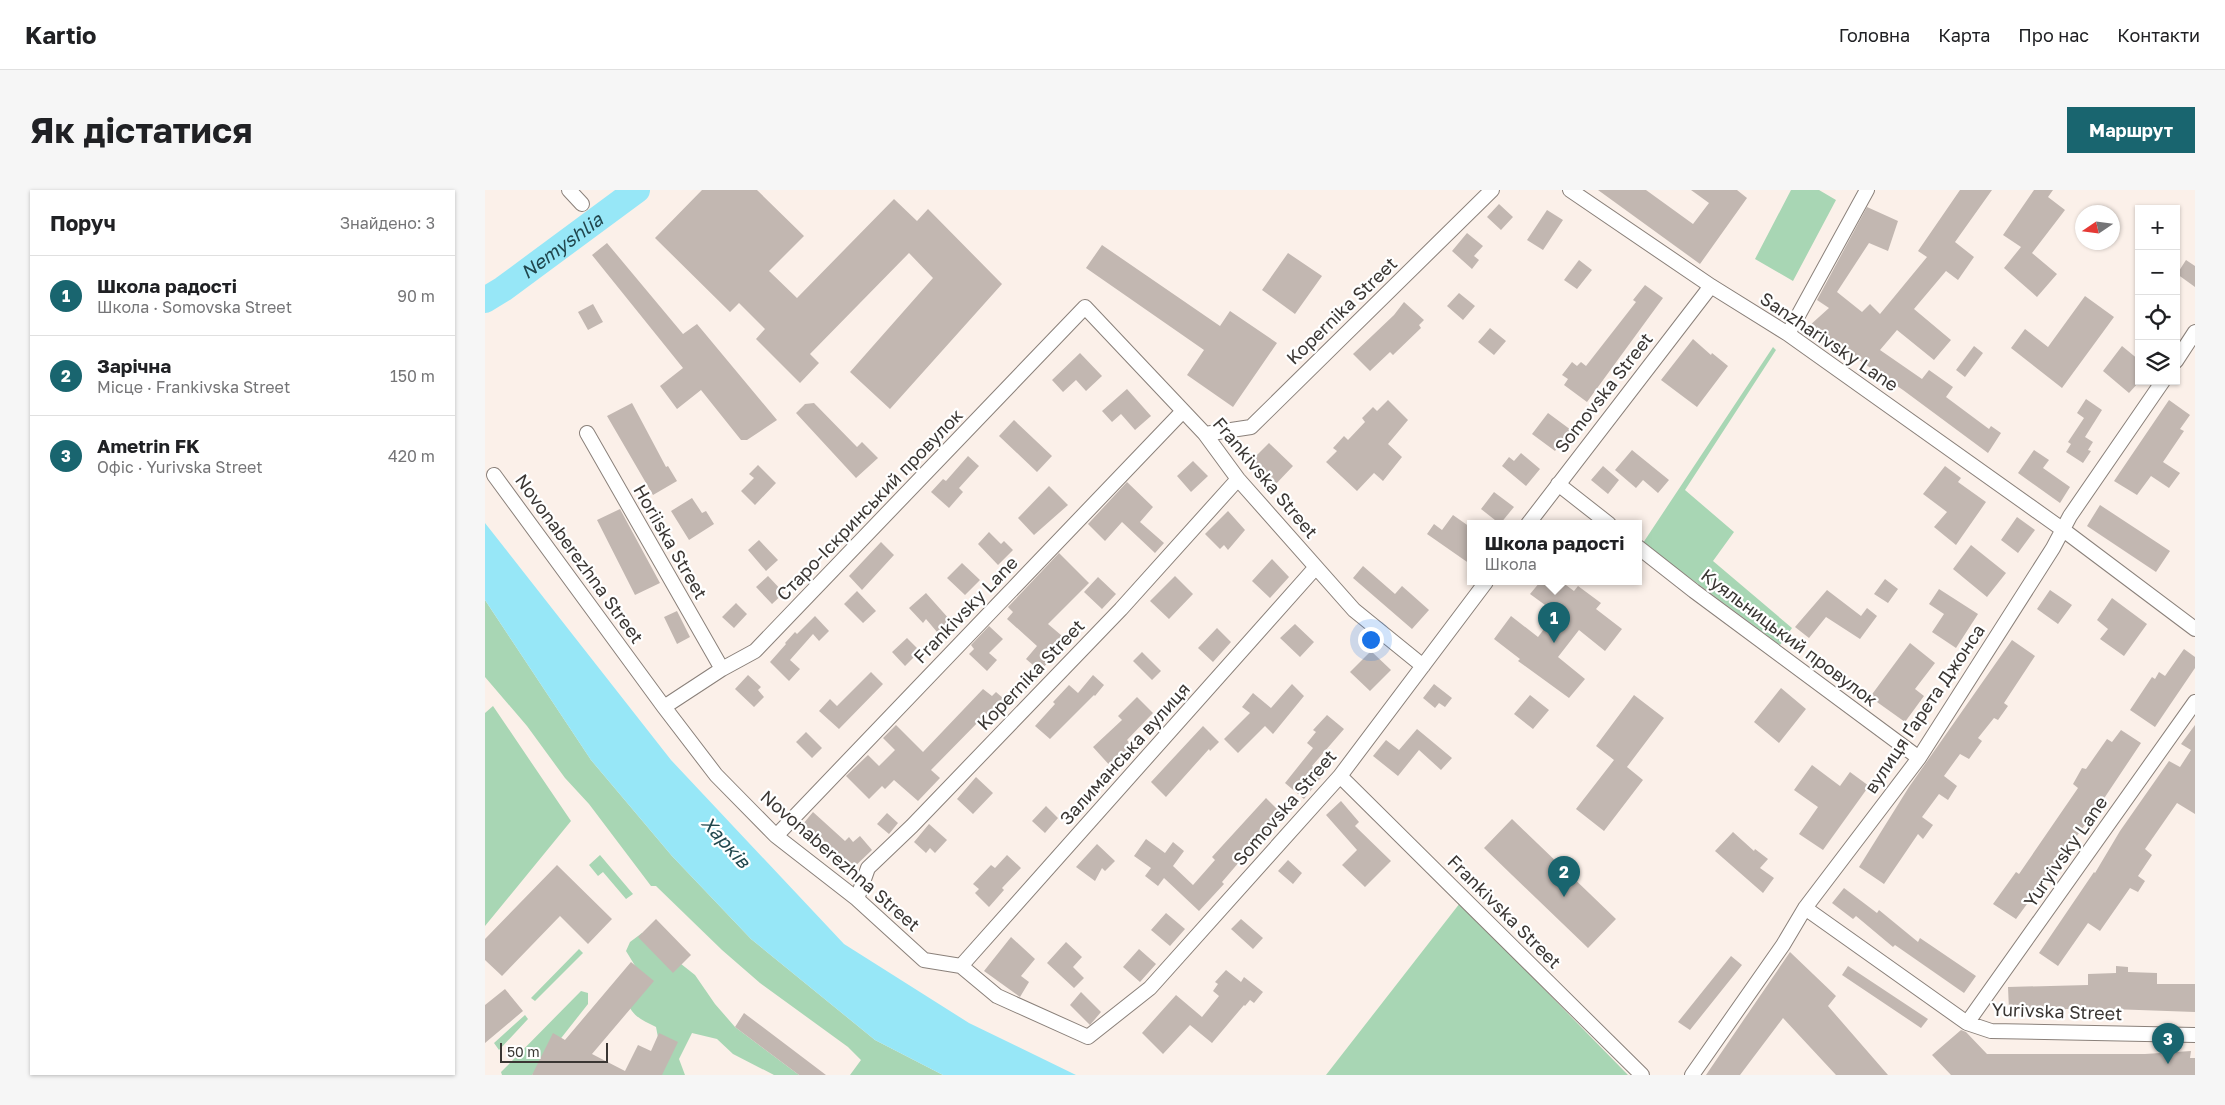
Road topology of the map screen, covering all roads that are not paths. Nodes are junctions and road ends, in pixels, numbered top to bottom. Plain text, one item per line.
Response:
1 (569, 190) edge
2 (1493, 190) edge
3 (1570, 190) edge
4 (1867, 190) edge
5 (582, 204) dead end
6 (1711, 286) junction
7 (1085, 307) joint
8 (2195, 332) edge
9 (1788, 334) junction
10 (2180, 355) edge
11 (2160, 385) edge
12 (1183, 411) junction
13 (587, 433) dead end
14 (1205, 434) junction
15 (494, 475) dead end
16 (1238, 479) junction
17 (1558, 484) junction
18 (1531, 520) edge
19 (1604, 520) edge
20 (2062, 529) junction
21 (1642, 550) edge
22 (1316, 566) junction
23 (1483, 585) edge
24 (2195, 629) edge
25 (1423, 666) junction
26 (722, 669) junction
27 (2195, 702) edge
28 (664, 707) junction
29 (1919, 758) junction
30 (1340, 776) junction
31 (776, 836) junction
32 (857, 899) junction
33 (1805, 908) junction
34 (961, 966) junction
35 (1967, 1023) junction
36 (2195, 1034) edge
37 (1642, 1075) edge
38 (1692, 1075) edge

1 - 5 street
2 - 14 street, Kopernika Street
3 - 6 street, Sanzharivsky Lane
4 - 9 street
6 - 9 street, Sanzharivsky Lane
6 - 17 street, Somovska Street
7 - 12 street, Frankivska Street
7 - 26 street, Старо-Іскринський провулок
8 - 10 street
9 - 20 street, Sanzharivsky Lane
11 - 20 street, вулиця Ґарета Джонса
12 - 14 street, Frankivska Street
12 - 31 street, Frankivsky Lane
13 - 26 street, Horiiska Street
14 - 16 street, Frankivska Street
15 - 28 street, Novonaberezhna Street
16 - 22 street, Frankivska Street
16 - 32 street, Kopernika Street
17 - 18 street, Somovska Street
17 - 19 street
20 - 24 street, Sanzharivsky Lane
20 - 29 street, вулиця Ґарета Джонса
21 - 29 street, Куяльницький провулок
22 - 25 street, Frankivska Street
22 - 34 street, Залиманська вулиця
23 - 25 street, Somovska Street
25 - 30 street, Somovska Street
26 - 28 street, Старо-Іскринський провулок
27 - 35 street, Yuryivsky Lane
28 - 31 street, Novonaberezhna Street
29 - 33 street, вулиця Ґарета Джонса
30 - 34 street, Somovska Street
30 - 37 street, Frankivska Street
31 - 32 street, Novonaberezhna Street
32 - 34 street, Novonaberezhna Street
33 - 35 street, Yurivska Street
33 - 38 street, вулиця Ґарета Джонса
35 - 36 street, Yurivska Street

